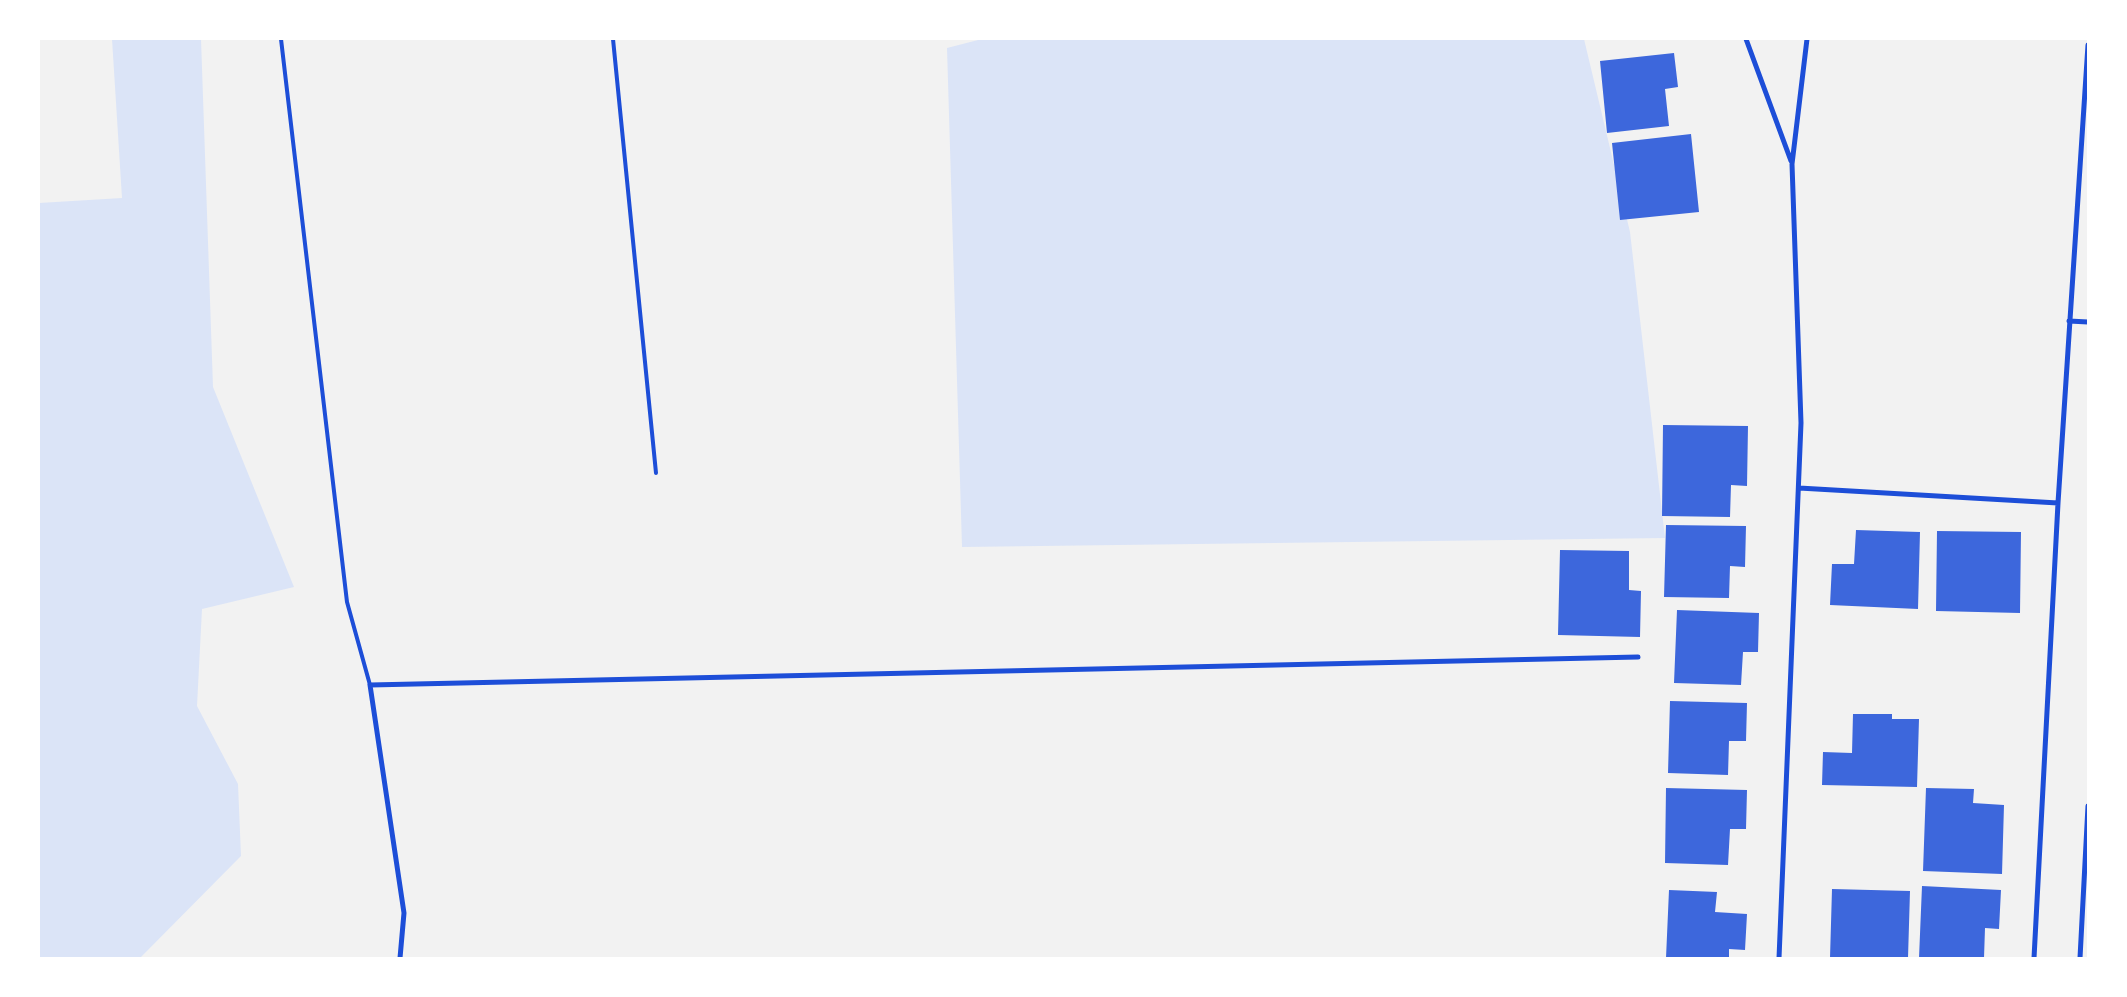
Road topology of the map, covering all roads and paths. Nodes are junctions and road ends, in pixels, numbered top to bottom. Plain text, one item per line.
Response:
1 (281, 39) edge
2 (613, 39) edge
3 (1746, 39) edge
4 (1807, 39) edge
5 (2088, 45) edge
6 (1792, 164) junction
7 (2069, 321) junction
8 (2088, 322) edge
9 (656, 473) dead end
10 (1799, 488) junction
11 (2058, 503) junction
12 (1638, 657) dead end
13 (370, 685) junction
14 (2088, 806) edge
15 (400, 958) edge
16 (1780, 958) edge
17 (2034, 958) edge
18 (2080, 958) edge

1 - 13 lane
2 - 9 lane
3 - 6 street
4 - 6 street
5 - 7 street
6 - 10 street
7 - 8 street
7 - 11 street
10 - 11 street
10 - 16 street
11 - 17 street
12 - 13 street
13 - 15 street
14 - 18 street

